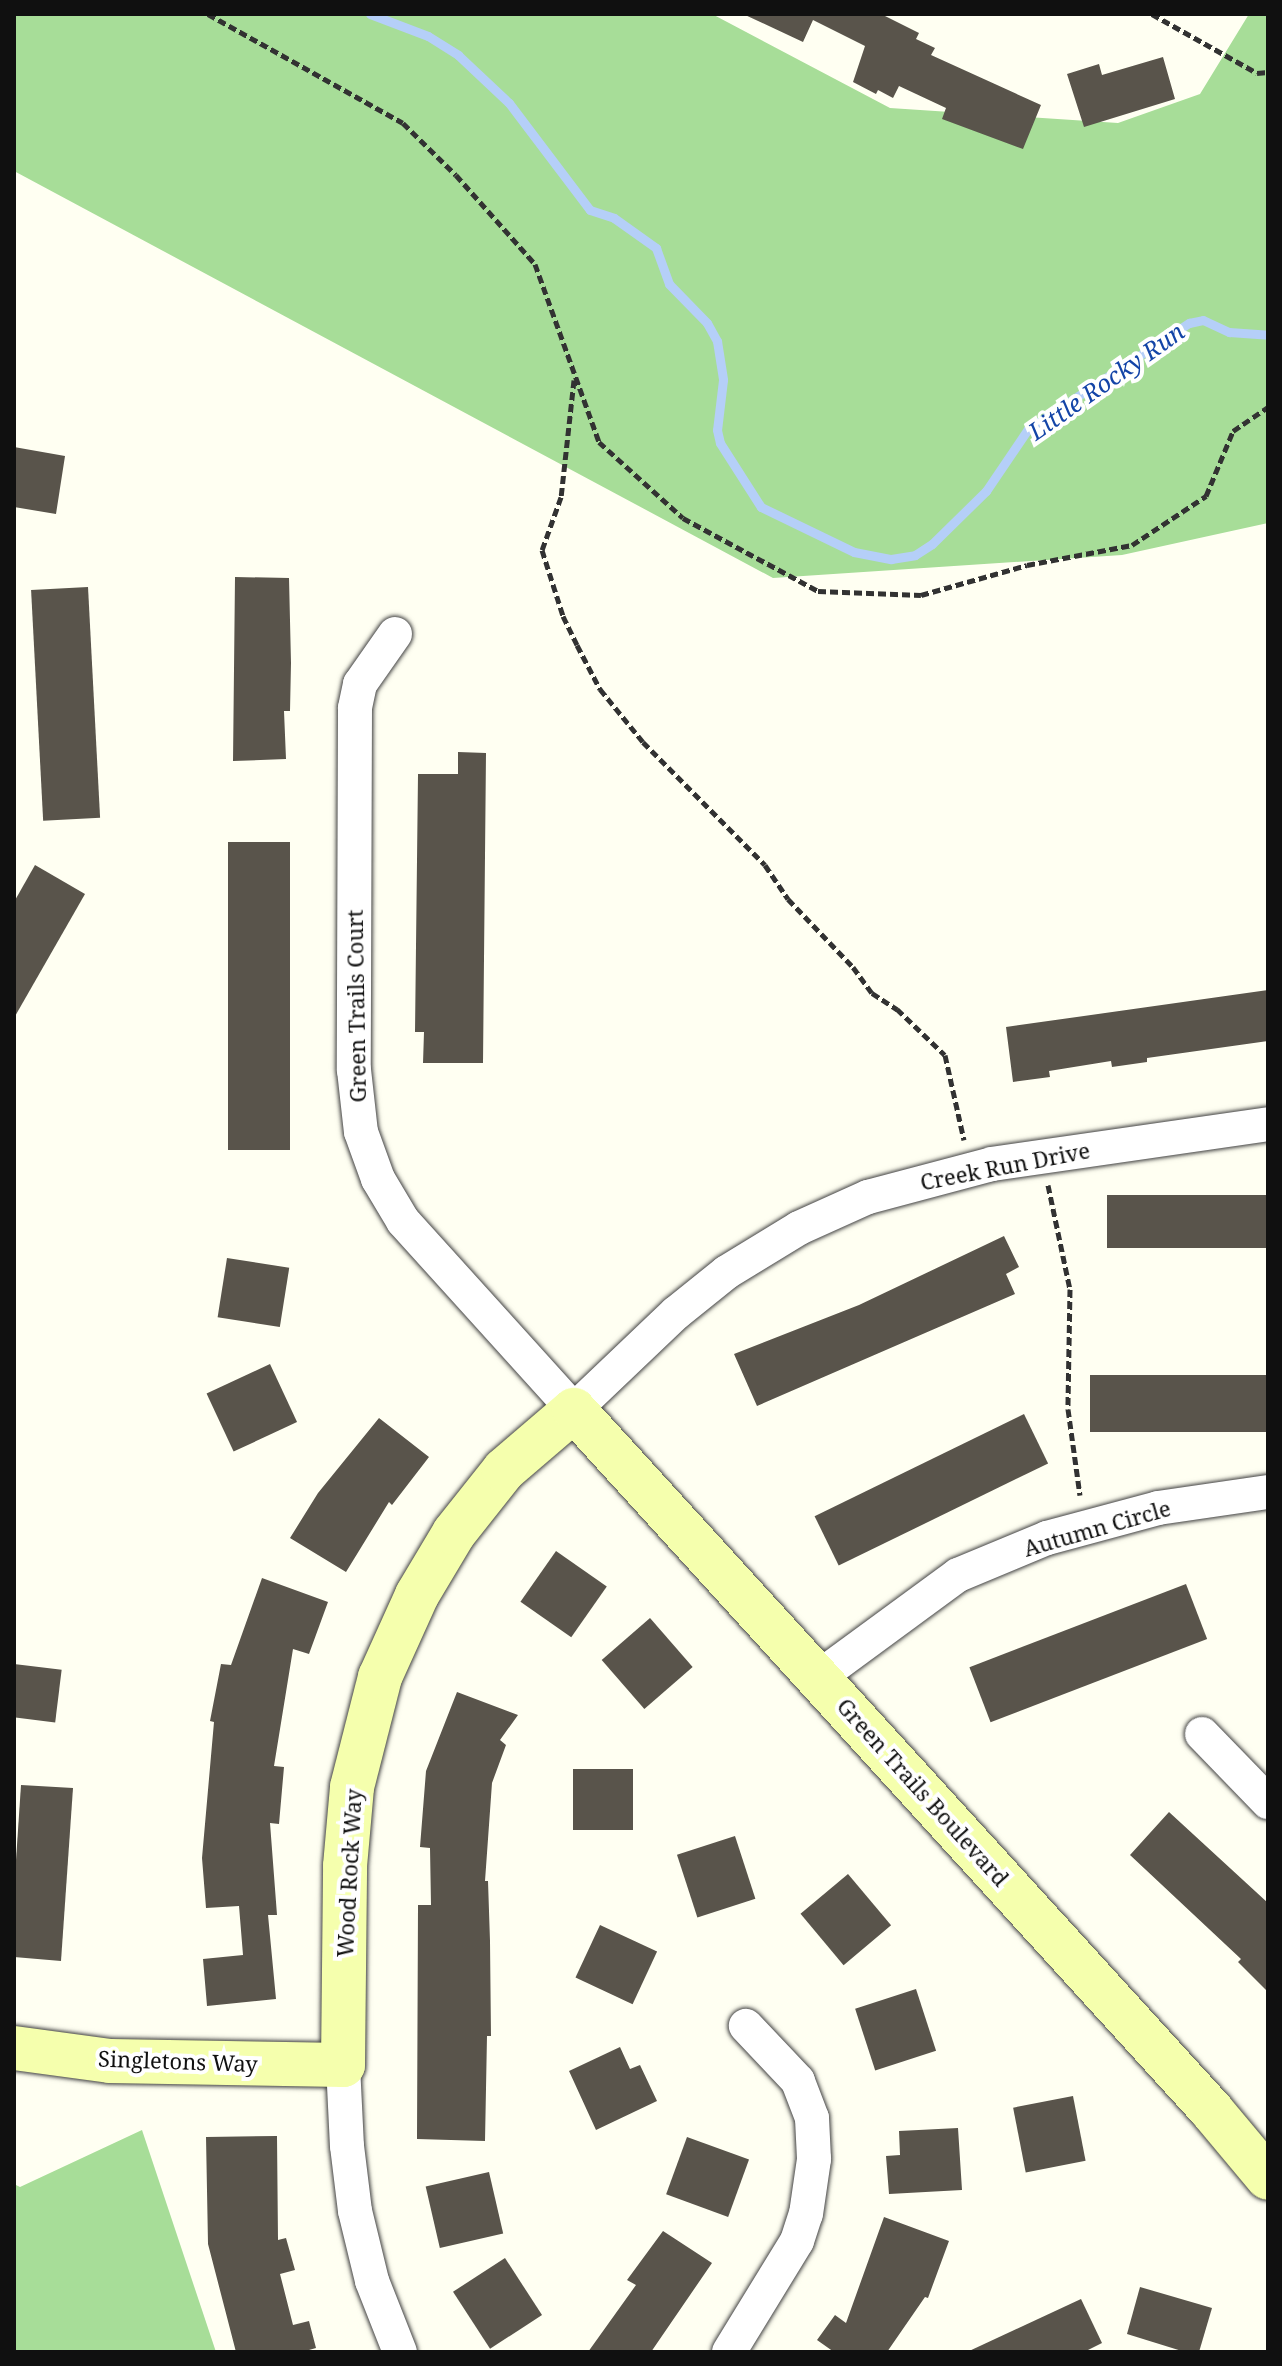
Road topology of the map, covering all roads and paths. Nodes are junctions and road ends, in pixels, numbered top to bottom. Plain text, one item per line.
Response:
1 (208, 14) edge
2 (1152, 14) edge
3 (1268, 72) edge
4 (574, 378) junction
5 (1268, 407) edge
6 (395, 634) dead end
7 (1268, 1124) edge
8 (1043, 1156) junction
9 (971, 1168) junction
10 (574, 1410) junction
11 (1268, 1492) edge
12 (1088, 1527) junction
13 (819, 1677) junction
14 (1202, 1734) dead end
15 (1268, 1802) edge
16 (746, 2026) dead end
17 (14, 2048) edge
18 (343, 2065) junction
19 (1268, 2178) edge
20 (400, 2352) edge
21 (729, 2352) edge

1 - 4 path
2 - 3 path
4 - 5 path
4 - 9 path
6 - 10 street, Green Trails Court
7 - 8 street, Creek Run Drive
8 - 9 street, Creek Run Drive
8 - 12 path
9 - 10 street, Creek Run Drive
10 - 13 street, Green Trails Boulevard
10 - 18 street, Wood Rock Way
11 - 12 street, Autumn Circle
12 - 13 street, Autumn Circle
13 - 19 street, Green Trails Boulevard
14 - 15 street
16 - 21 street
17 - 18 street, Singletons Way
18 - 20 street, Wood Rock Way

